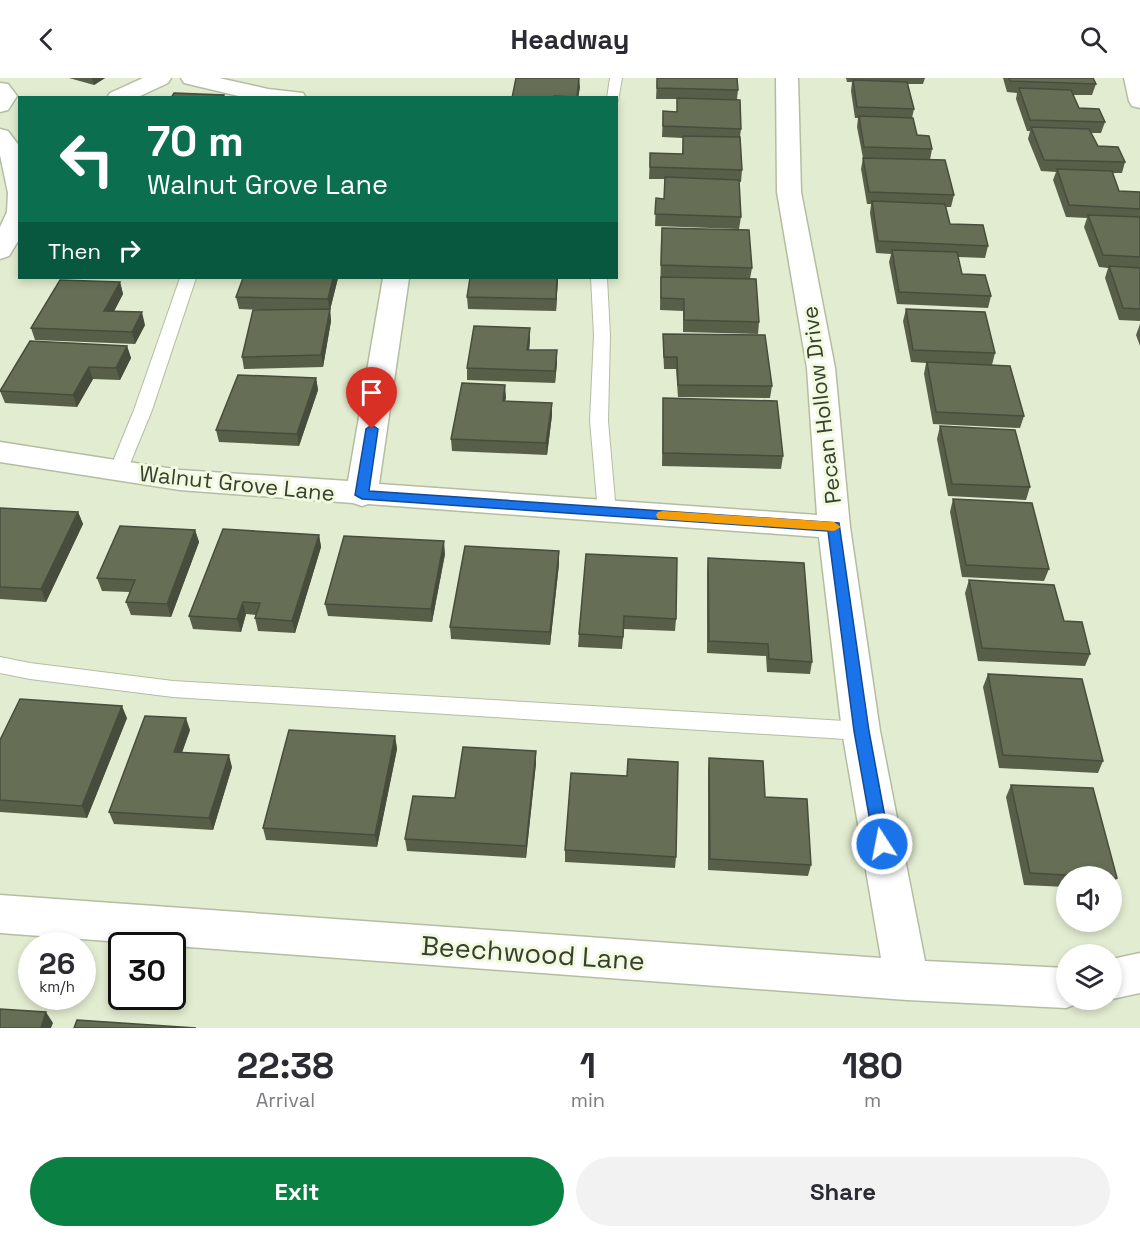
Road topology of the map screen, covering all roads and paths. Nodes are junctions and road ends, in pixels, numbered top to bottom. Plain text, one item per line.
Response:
1 (160, 78) edge
2 (192, 78) edge
3 (616, 78) edge
4 (787, 78) edge
5 (1135, 78) edge
6 (0, 89) edge
7 (122, 96) edge
8 (263, 96) edge
9 (613, 96) edge
10 (1140, 100) edge
11 (0, 105) edge
12 (7, 143) edge
13 (18, 179) edge
14 (18, 212) edge
15 (0, 251) edge
16 (188, 279) edge
17 (396, 279) edge
18 (599, 279) edge
19 (0, 453) edge
20 (118, 471) junction
21 (362, 495) junction
22 (607, 512) junction
23 (834, 527) junction
24 (0, 665) edge
25 (861, 731) junction
26 (0, 914) edge
27 (1140, 973) edge
28 (1122, 977) edge
29 (907, 980) junction
30 (1056, 987) edge

1 - 7 street
2 - 8 street
3 - 9 lane
4 - 23 street, Pecan Hollow Drive
5 - 10 street
6 - 11 street
12 - 13 street
14 - 15 street
16 - 20 lane
17 - 21 street
18 - 22 lane
19 - 20 street, Walnut Grove Lane
20 - 21 street, Walnut Grove Lane
21 - 22 street, Walnut Grove Lane
22 - 23 street, Walnut Grove Lane
23 - 25 street, Pecan Hollow Drive
24 - 25 lane
25 - 29 street, Pecan Hollow Drive
26 - 29 street, Beechwood Lane
27 - 28 street
29 - 30 street, Beechwood Lane

